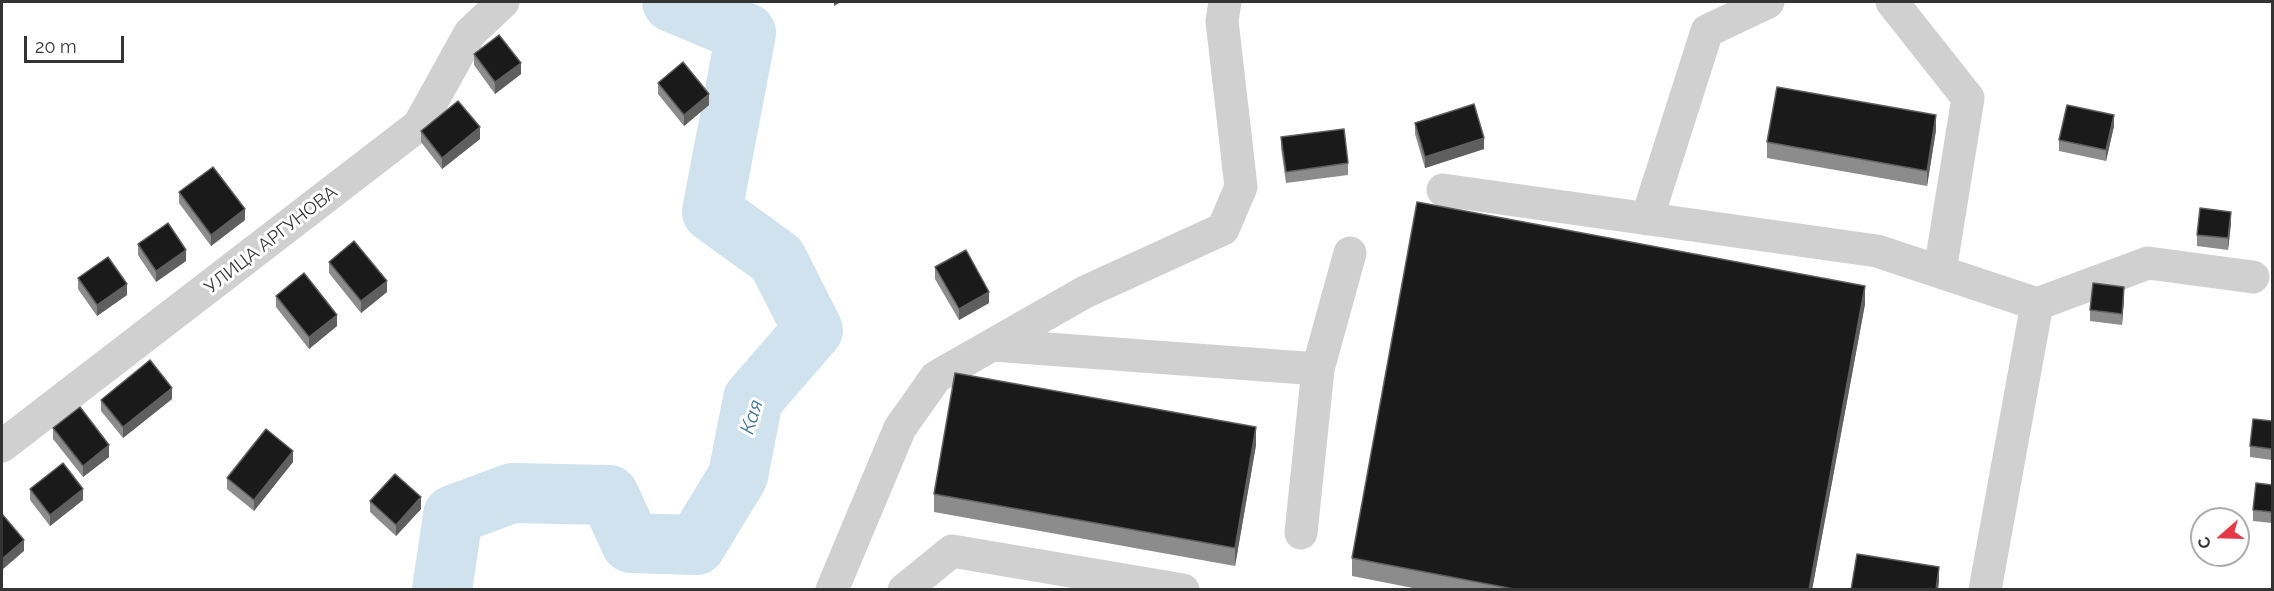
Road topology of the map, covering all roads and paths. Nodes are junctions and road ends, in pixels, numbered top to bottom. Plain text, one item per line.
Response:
1 (503, 2) edge
2 (1225, 2) edge
3 (1768, 2) edge
4 (1892, 2) edge
5 (1443, 190) dead end
6 (1647, 219) junction
7 (1350, 253) dead end
8 (1940, 272) junction
9 (2253, 277) dead end
10 (2037, 304) junction
11 (993, 345) junction
12 (1318, 369) junction
13 (2, 446) edge
14 (1301, 533) dead end
15 (832, 590) edge
16 (904, 590) edge
17 (1183, 590) edge
18 (1986, 590) edge

1 - 13 street, УЛИЦА АРГУНОВА
2 - 11 street
3 - 6 street
4 - 8 street
5 - 6 street
6 - 8 street
7 - 12 street
8 - 10 street
9 - 10 street
10 - 18 street
11 - 12 street
11 - 15 street
12 - 14 street
16 - 17 street

